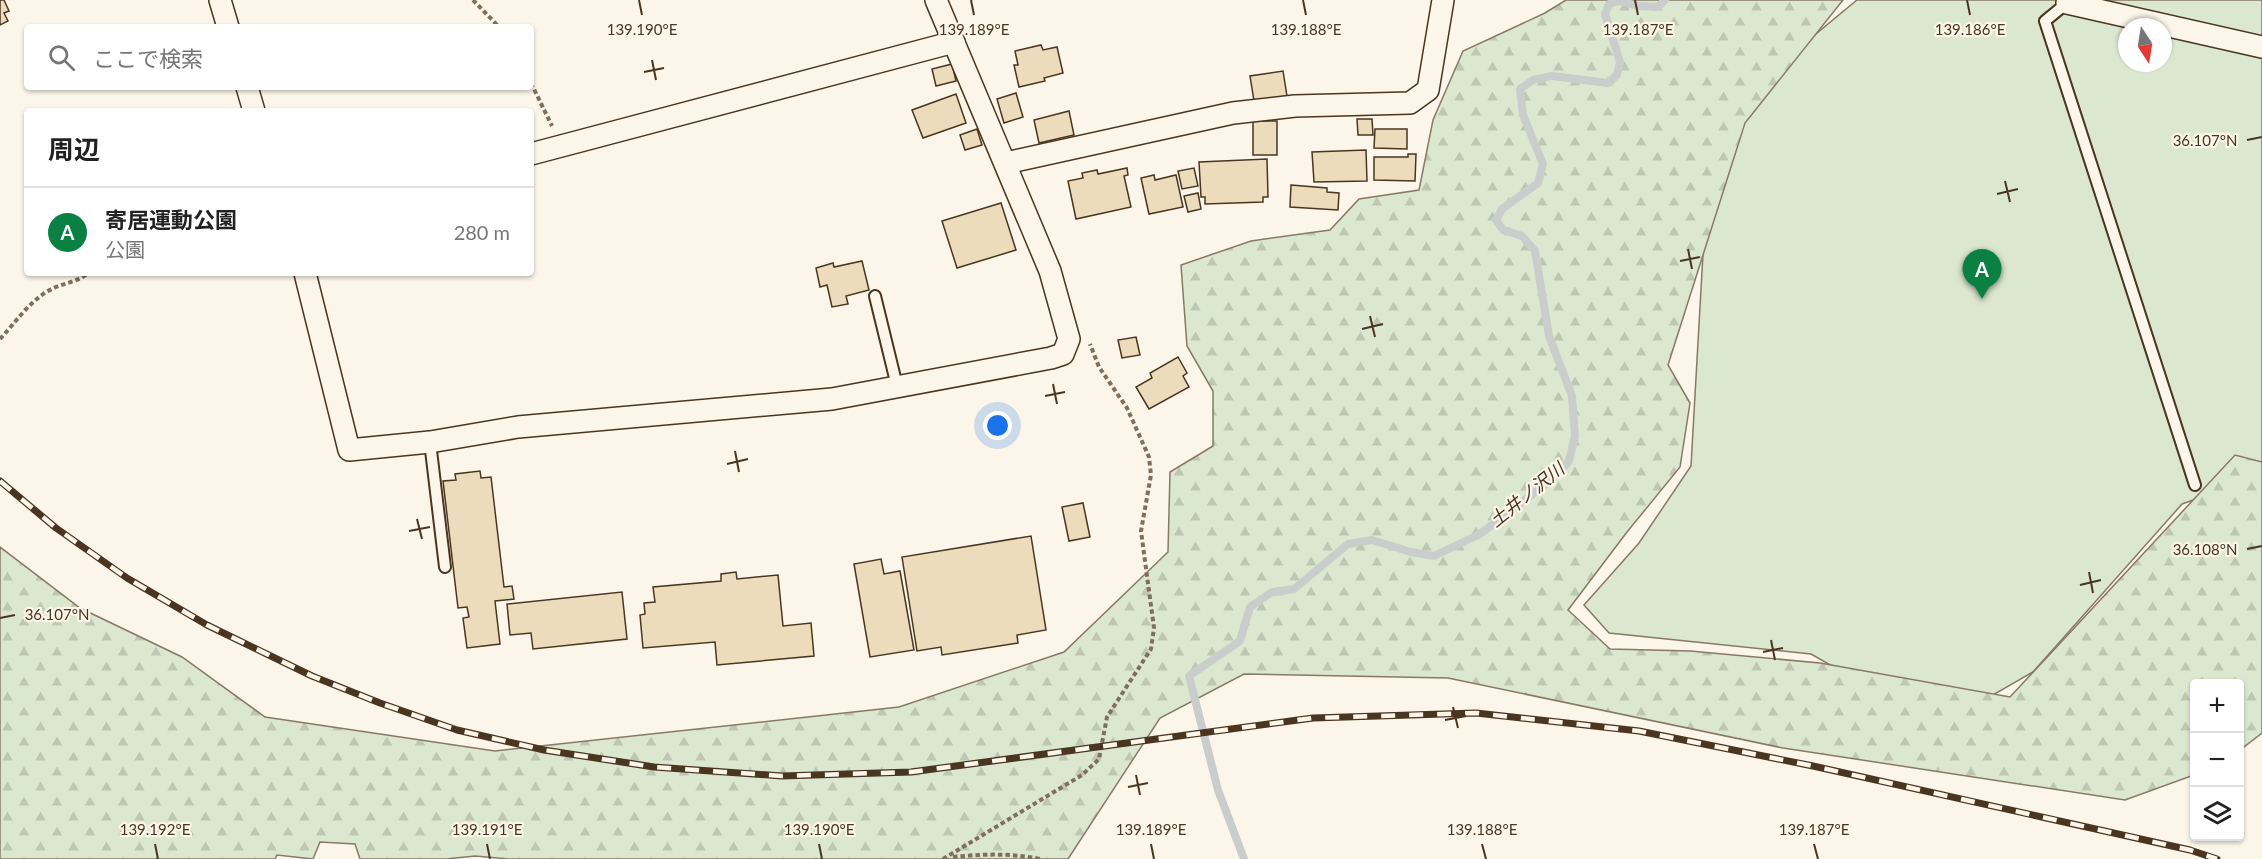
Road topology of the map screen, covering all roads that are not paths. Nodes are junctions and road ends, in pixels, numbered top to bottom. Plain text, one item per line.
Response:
1 (220, 0) edge
2 (936, 0) edge
3 (1443, 0) edge
4 (2068, 2) edge
5 (227, 24) edge
6 (954, 42) junction
7 (2262, 47) edge
8 (248, 90) edge
9 (253, 108) edge
10 (534, 153) edge
11 (1006, 163) junction
12 (306, 276) edge
13 (875, 296) dead end
14 (897, 387) junction
15 (430, 442) junction
16 (2195, 485) dead end
17 (445, 567) dead end

1 - 5 street
2 - 6 street
3 - 11 street
4 - 7 street
4 - 16 lane
6 - 10 street
6 - 11 street
8 - 9 street
11 - 14 street
12 - 15 street
13 - 14 lane
14 - 15 street
15 - 17 lane

